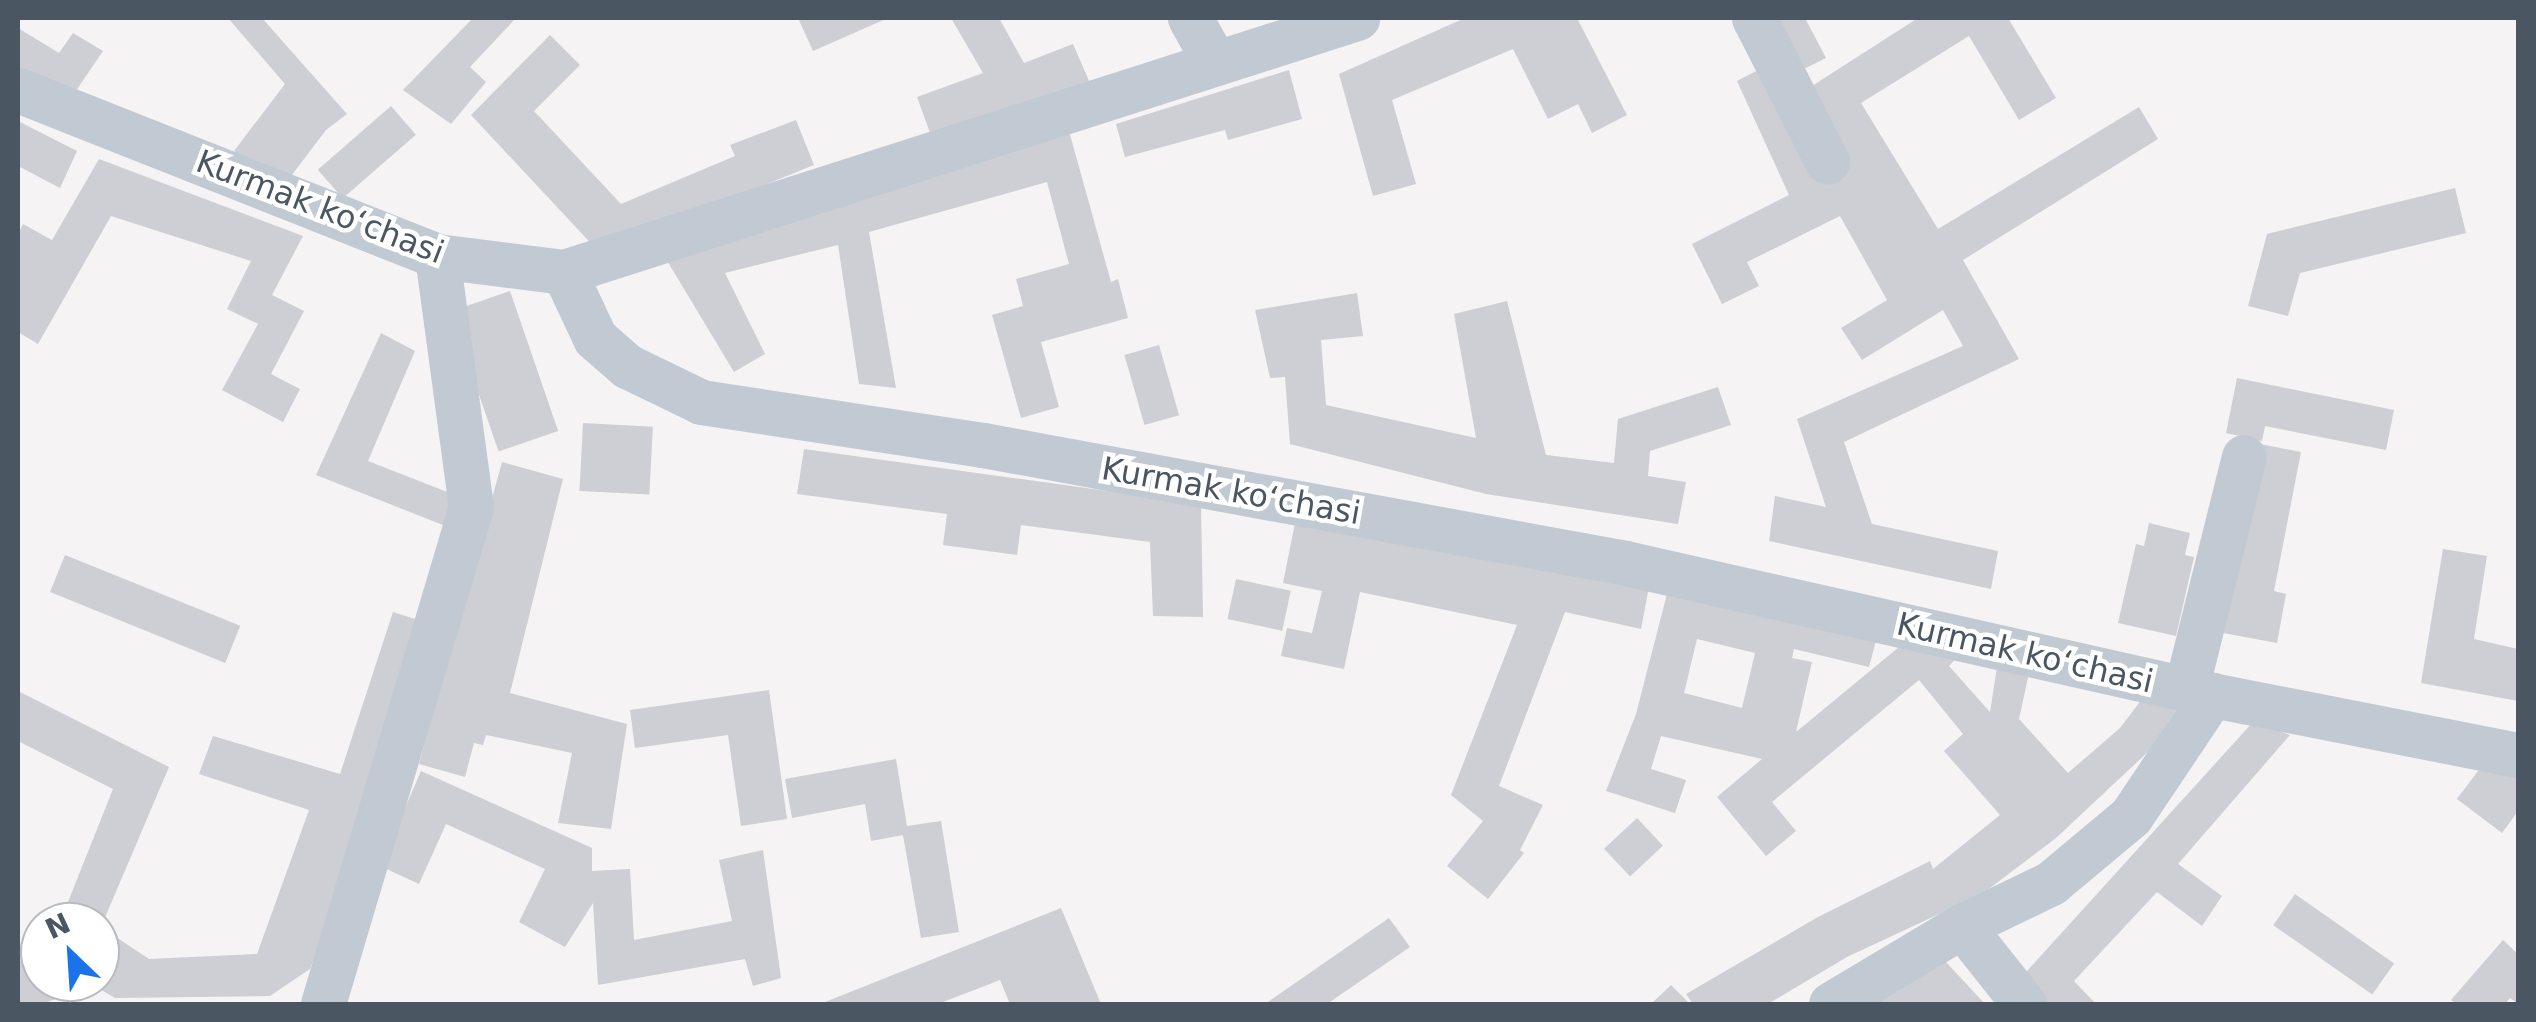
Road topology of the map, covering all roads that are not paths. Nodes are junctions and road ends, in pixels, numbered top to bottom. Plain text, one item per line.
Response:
1 (1190, 18) edge
2 (1357, 18) edge
3 (1754, 18) edge
4 (1215, 63) junction
5 (18, 90) edge
6 (1827, 162) dead end
7 (437, 256) junction
8 (564, 272) junction
9 (2244, 457) dead end
10 (2199, 692) junction
11 (2518, 755) edge
12 (1962, 926) junction
13 (312, 1004) edge
14 (324, 1004) edge
15 (1831, 1004) edge
16 (2024, 1004) edge

1 - 4 street
2 - 4 street
3 - 6 street
4 - 8 street
5 - 7 street, Kurmak koʻchasi
7 - 8 street, Kurmak koʻchasi
7 - 14 street
8 - 10 street, Kurmak koʻchasi
9 - 10 street
10 - 11 street, Kurmak koʻchasi
10 - 12 street
12 - 15 street
12 - 16 street
13 - 14 street

